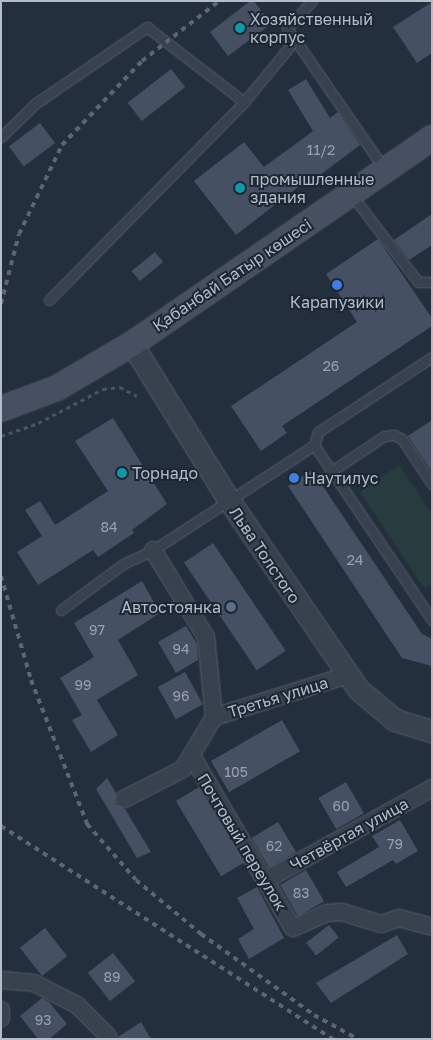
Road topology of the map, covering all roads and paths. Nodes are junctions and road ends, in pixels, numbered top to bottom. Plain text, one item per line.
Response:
1 (312, 1) edge
2 (295, 40) junction
3 (244, 102) junction
4 (1, 137) edge
5 (432, 138) edge
6 (386, 170) junction
7 (352, 194) junction
8 (432, 282) edge
9 (49, 300) dead end
10 (132, 344) junction
11 (432, 358) edge
12 (137, 396) dead end
13 (1, 409) edge
14 (1, 436) edge
15 (314, 445) junction
16 (330, 472) junction
17 (432, 484) edge
18 (228, 499) junction
19 (153, 550) junction
20 (61, 610) dead end
21 (432, 620) edge
22 (348, 675) junction
23 (214, 717) junction
24 (432, 731) edge
25 (192, 756) junction
26 (432, 788) edge
27 (124, 799) dead end
28 (266, 880) junction
29 (432, 927) edge
30 (1, 980) edge
31 (1, 1010) edge
32 (1, 1018) edge
33 (108, 1036) dead end

1 - 2 lane
2 - 3 lane
2 - 6 lane
3 - 4 lane
3 - 9 lane
5 - 6 main road, Қабанбай Батыр көшесі
6 - 7 main road, Қабанбай Батыр көшесі
7 - 8 lane
7 - 10 main road, Қабанбай Батыр көшесі
10 - 13 main road, Қабанбай Батыр көшесі
10 - 18 street, Льва Толстого
11 - 15 lane
12 - 14 path
15 - 16 lane
15 - 18 lane
16 - 17 lane
16 - 21 lane
18 - 19 lane
18 - 22 street, Льва Толстого
19 - 20 lane
19 - 23 street
22 - 23 street, Третья улица
22 - 24 street, Льва Толстого
23 - 25 street, Третья улица
25 - 27 street, Третья улица
25 - 28 street, Почтовый переулок
26 - 28 street, Четвёртая улица
28 - 29 street, Почтовый переулок
30 - 33 street
31 - 32 street

